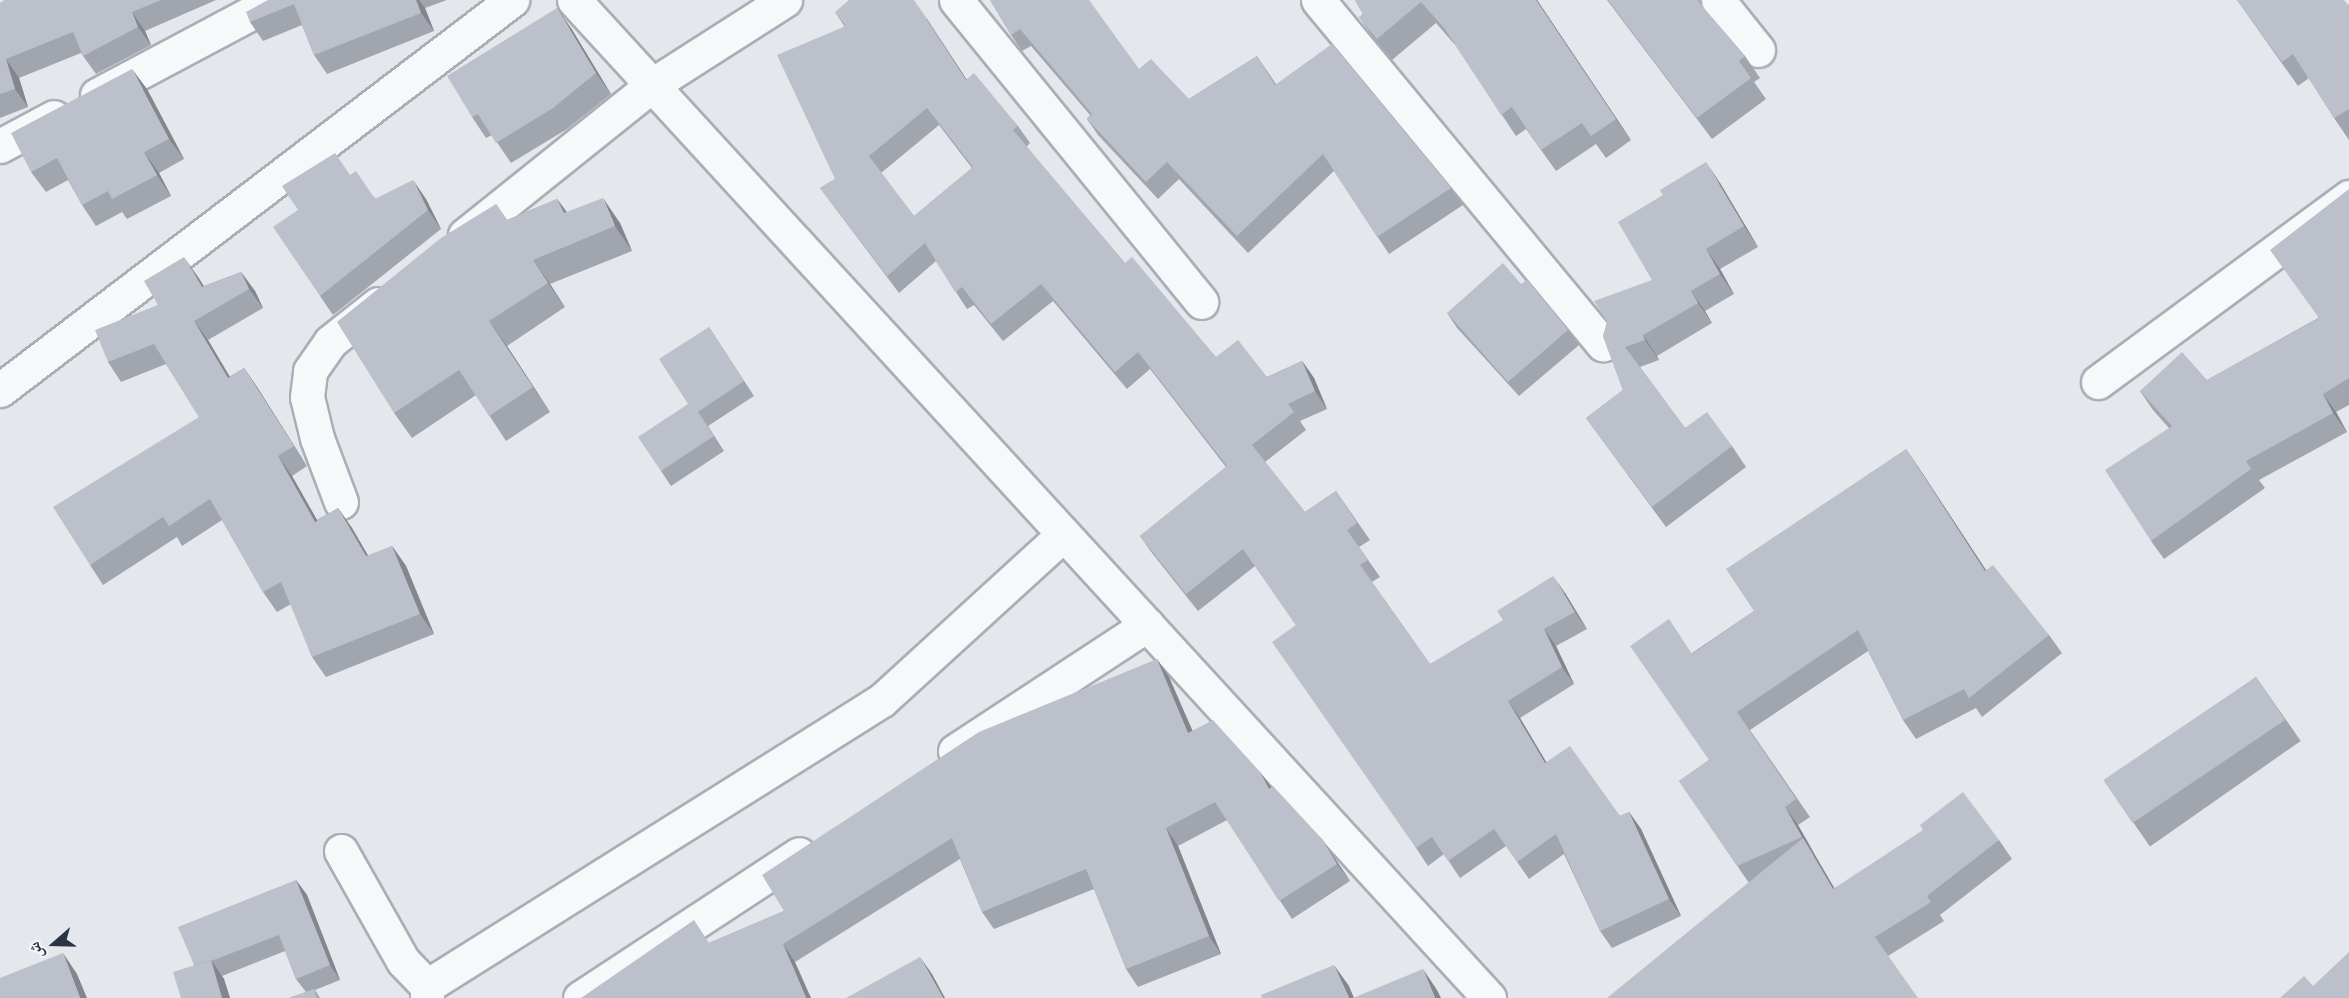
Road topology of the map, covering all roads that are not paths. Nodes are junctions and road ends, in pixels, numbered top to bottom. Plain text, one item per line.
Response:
1 (276, 0) edge
2 (512, 0) edge
3 (574, 0) edge
4 (785, 0) edge
5 (956, 0) edge
6 (1318, 0) edge
7 (1718, 0) edge
8 (1758, 50) dead end
9 (652, 85) junction
10 (0, 146) edge
11 (2349, 197) edge
12 (440, 254) edge
13 (404, 284) edge
14 (1201, 302) dead end
15 (1603, 345) edge
16 (2098, 382) dead end
17 (0, 390) edge
18 (341, 502) dead end
19 (1064, 534) junction
20 (1147, 625) junction
21 (928, 769) edge
22 (829, 834) edge
23 (341, 851) dead end
24 (427, 992) edge
25 (580, 998) edge
26 (1489, 998) edge

1 - 10 street
2 - 17 street
3 - 9 street
4 - 9 street
5 - 14 street
6 - 15 street
7 - 8 street
9 - 12 street
9 - 19 street
11 - 16 street
13 - 18 street
19 - 20 street
19 - 24 street
20 - 21 street
20 - 26 street
22 - 25 street
23 - 24 street

